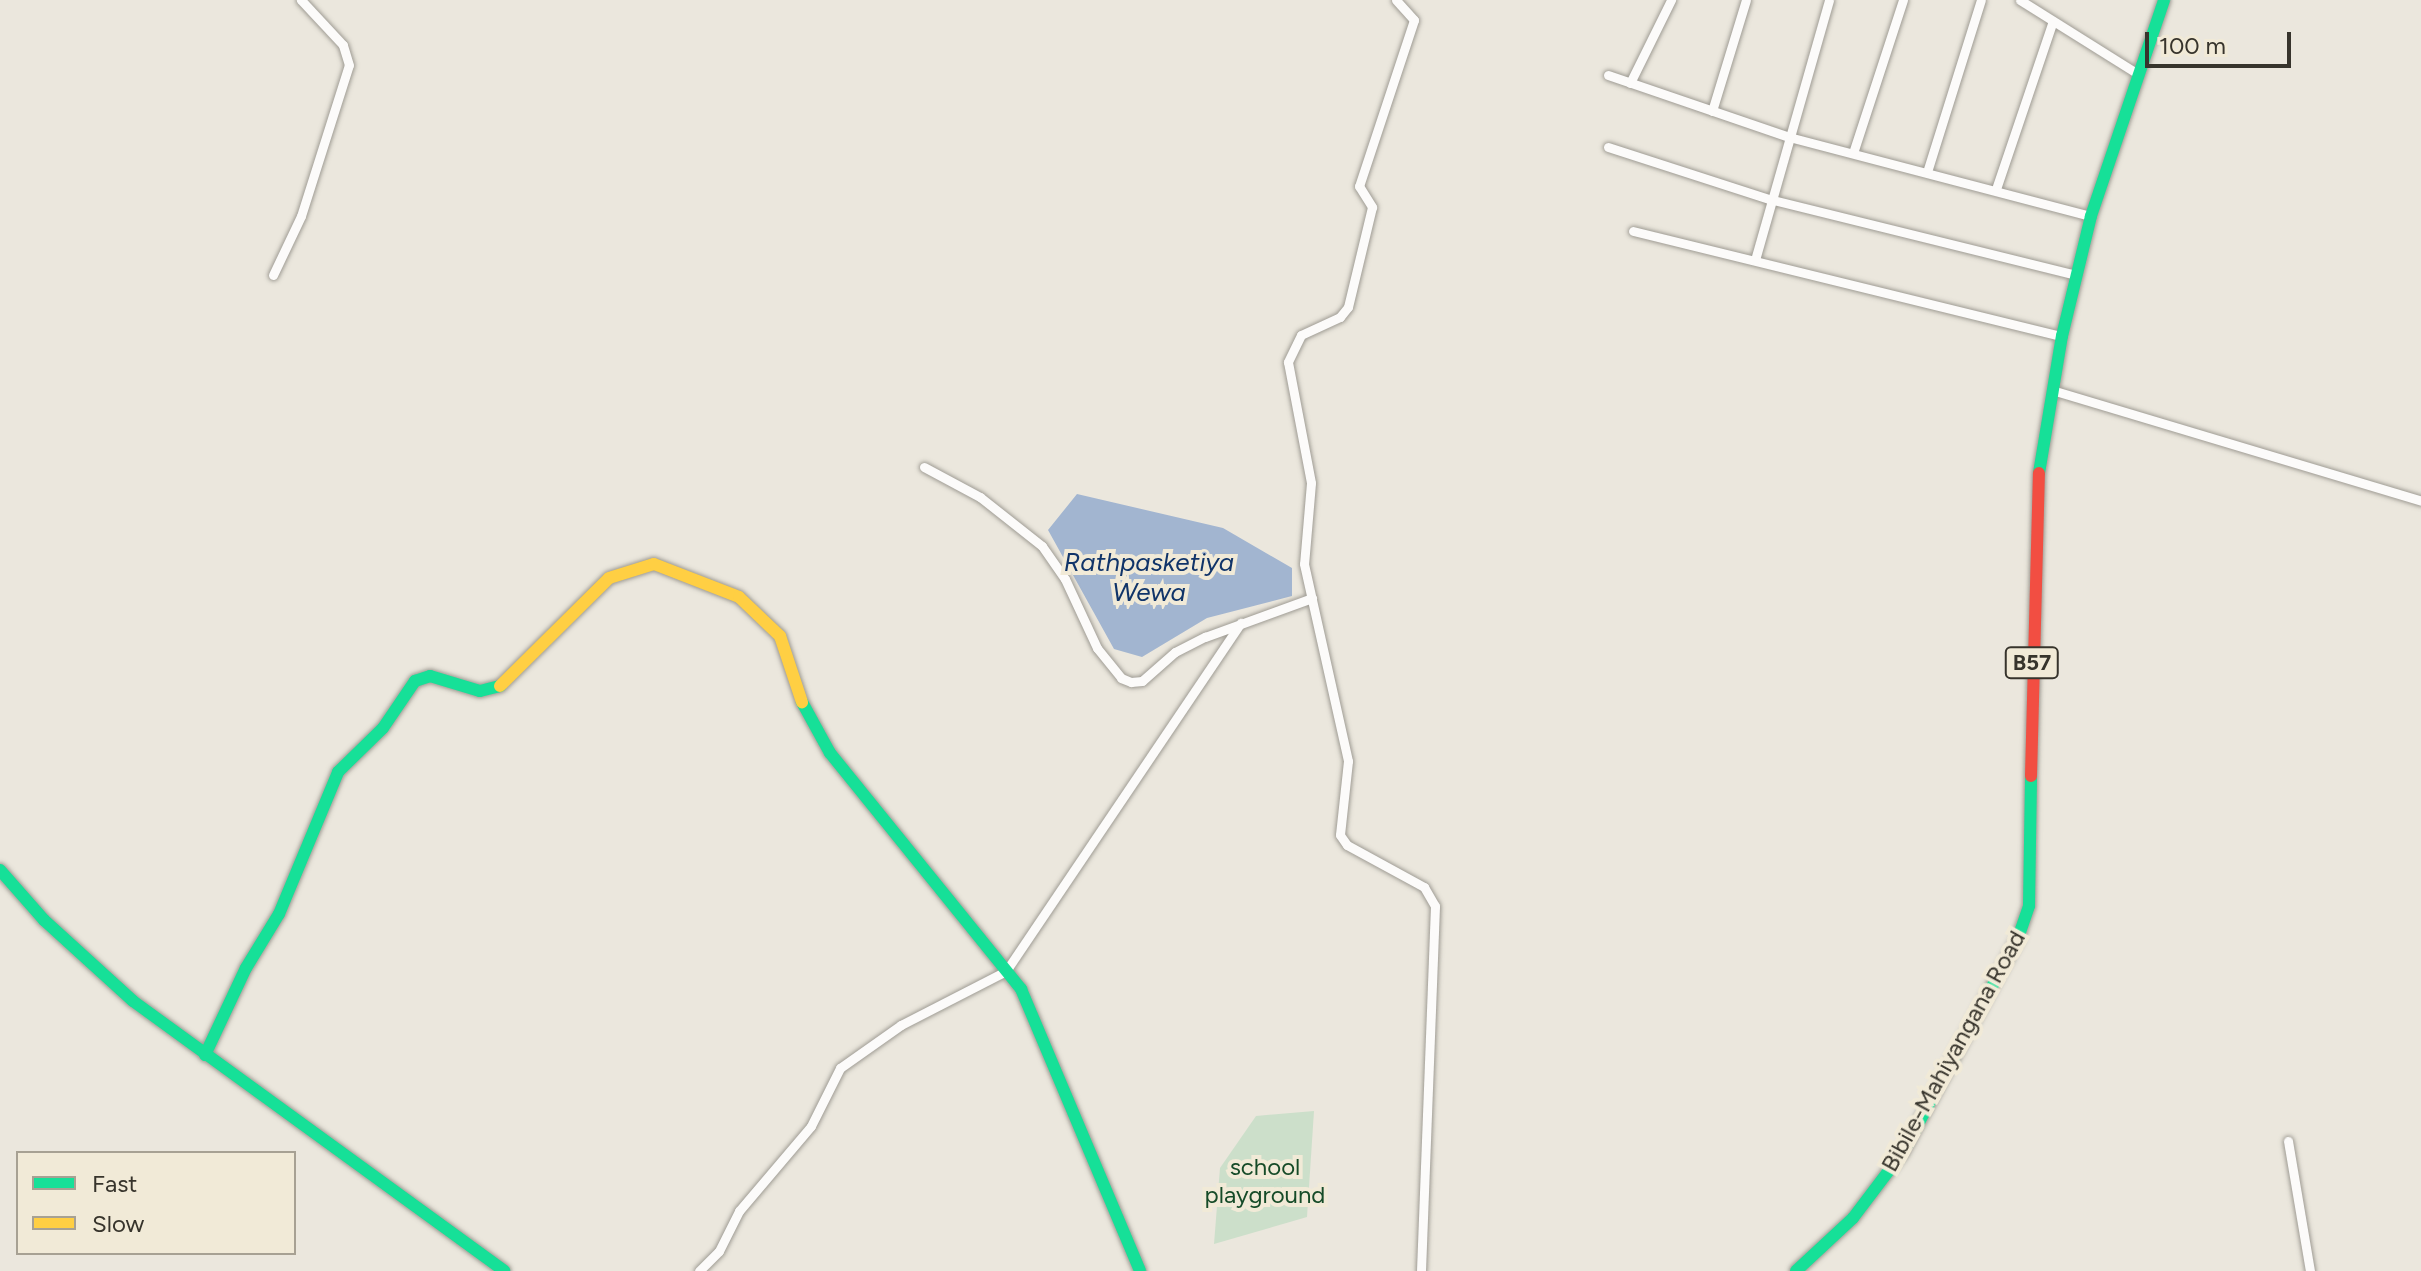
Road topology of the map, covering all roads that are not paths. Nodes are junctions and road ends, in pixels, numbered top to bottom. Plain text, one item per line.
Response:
1 (301, 0) edge
2 (1396, 0) edge
3 (1671, 0) edge
4 (1746, 0) edge
5 (1829, 0) edge
6 (1903, 0) edge
7 (1981, 0) edge
8 (2020, 0) edge
9 (2164, 0) edge
10 (2053, 21) junction
11 (2138, 74) junction
12 (1608, 75) dead end
13 (1630, 83) junction
14 (1712, 111) junction
15 (1789, 137) junction
16 (1608, 147) dead end
17 (1853, 153) junction
18 (1927, 172) junction
19 (1996, 189) junction
20 (1769, 199) junction
21 (2091, 216) junction
22 (1633, 231) dead end
23 (1755, 260) junction
24 (273, 275) dead end
25 (2077, 275) junction
26 (2062, 336) junction
27 (2052, 390) junction
28 (924, 467) dead end
29 (2421, 501) edge
30 (1312, 598) junction
31 (1241, 623) junction
32 (0, 870) edge
33 (1006, 969) junction
34 (205, 1055) junction
35 (2288, 1141) dead end
36 (504, 1271) edge
37 (699, 1271) edge
38 (1140, 1271) edge
39 (1421, 1271) edge
40 (1796, 1271) edge
41 (2310, 1271) edge

1 - 24 street
2 - 30 street
3 - 13 street
4 - 14 street
5 - 15 street
6 - 17 street
7 - 18 street
8 - 10 street
9 - 11 street, Bibile-Mahiyangana Road / B57
10 - 11 street
10 - 19 street
11 - 21 street, Bibile-Mahiyangana Road / B57
12 - 13 street
13 - 14 street
14 - 15 street
15 - 17 street
15 - 20 street
16 - 20 street
17 - 18 street
18 - 19 street
19 - 21 street
20 - 23 street
20 - 25 street
21 - 25 street, Bibile-Mahiyangana Road / B57
22 - 23 street
23 - 26 street
25 - 26 street, Bibile-Mahiyangana Road / B57
26 - 27 street, Bibile-Mahiyangana Road / B57
27 - 29 street
27 - 40 street, Bibile-Mahiyangana Road / B57
28 - 31 street
30 - 31 street
30 - 39 street
31 - 33 street
32 - 34 street
33 - 34 street
33 - 37 street
33 - 38 street
34 - 36 street
35 - 41 street

